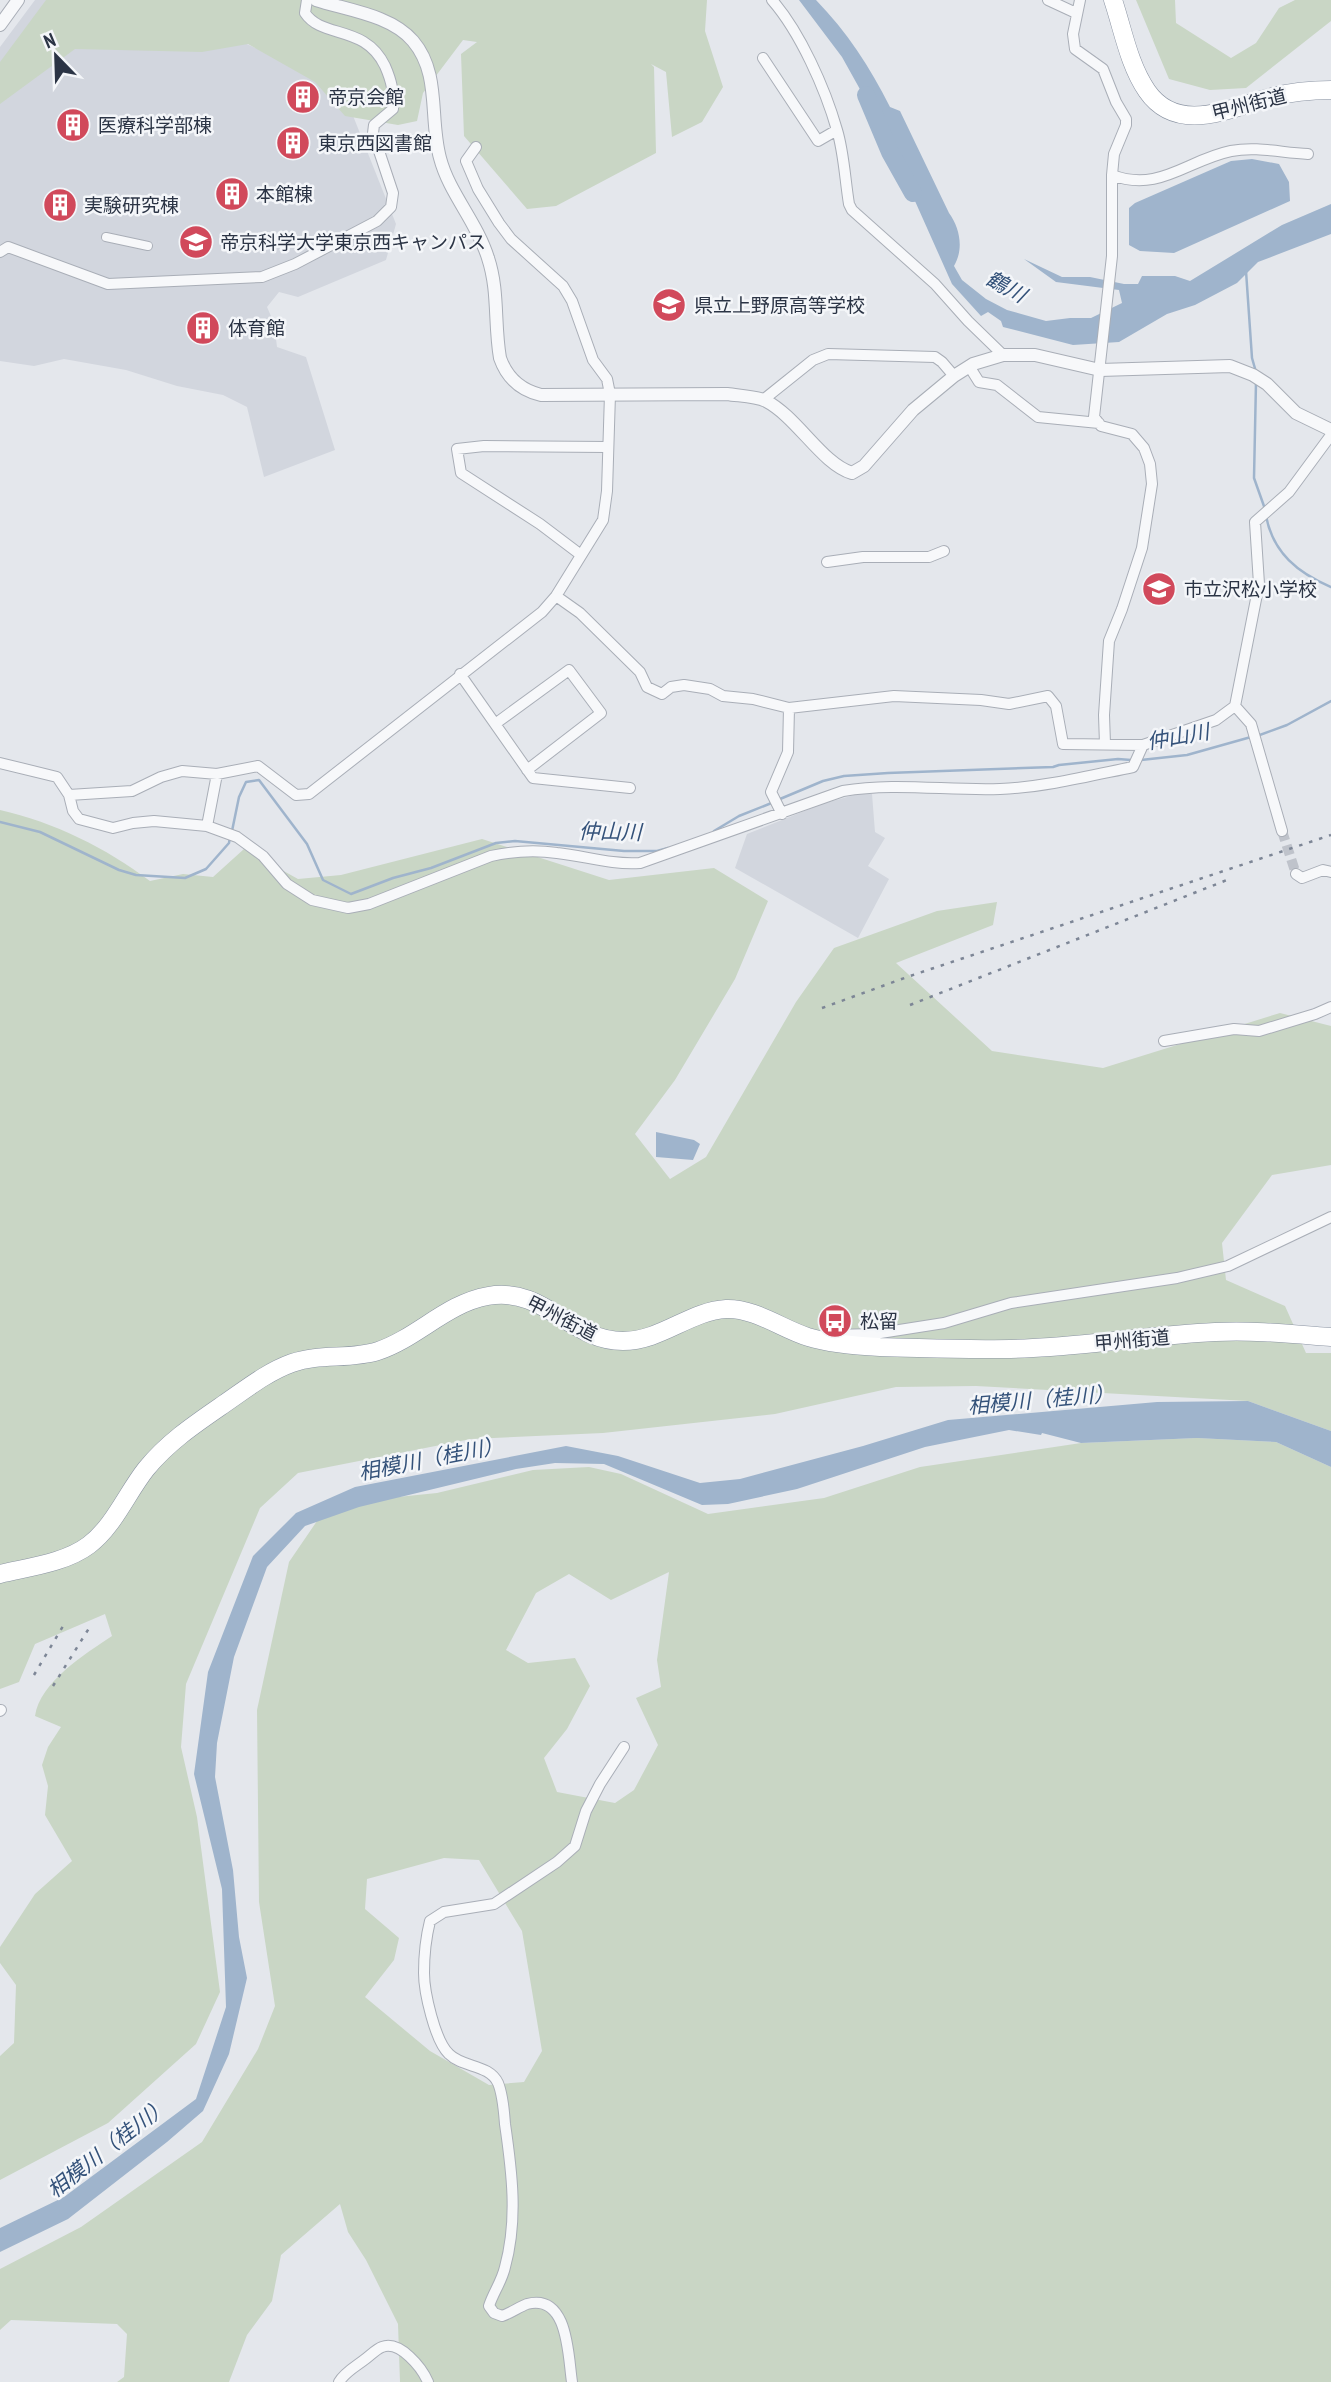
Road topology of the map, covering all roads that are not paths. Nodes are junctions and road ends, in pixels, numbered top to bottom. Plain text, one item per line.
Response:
1 (18, 0) edge
2 (307, 0) edge
3 (316, 0) edge
4 (772, 0) edge
5 (1048, 0) edge
6 (1080, 0) edge
7 (1114, 0) edge
8 (1076, 13) junction
9 (0, 25) edge
10 (763, 58) dead end
11 (1331, 90) edge
12 (837, 130) junction
13 (477, 147) dead end
14 (1308, 154) dead end
15 (1112, 175) junction
16 (106, 237) dead end
17 (148, 246) dead end
18 (0, 252) edge
19 (1003, 355) junction
20 (1100, 364) junction
21 (970, 366) junction
22 (954, 376) junction
23 (610, 394) junction
24 (764, 400) junction
25 (1099, 423) junction
26 (1331, 433) edge
27 (607, 447) junction
28 (944, 551) dead end
29 (581, 555) junction
30 (827, 562) dead end
31 (556, 596) junction
32 (460, 674) junction
33 (1236, 706) junction
34 (789, 708) junction
35 (495, 724) junction
36 (1105, 744) junction
37 (1143, 746) junction
38 (0, 763) edge
39 (527, 770) junction
40 (217, 774) junction
41 (630, 788) dead end
42 (69, 795) junction
43 (782, 814) junction
44 (207, 826) junction
45 (1282, 831) tunnel mouth
46 (1331, 872) edge
47 (1296, 874) dead end
48 (1331, 1007) edge
49 (1164, 1041) dead end
50 (1331, 1217) edge
51 (1331, 1337) edge
52 (827, 1342) junction
53 (0, 1574) edge
54 (624, 1747) dead end
55 (339, 2382) edge
56 (428, 2382) edge
57 (572, 2382) edge

1 - 9 street
2 - 18 street
3 - 23 street
4 - 12 street
5 - 8 street
6 - 8 street
7 - 11 highway, 甲州街道
8 - 15 street
10 - 12 street
12 - 19 street
13 - 23 street
14 - 15 street
15 - 20 street
16 - 17 street
19 - 20 street
19 - 21 street
20 - 25 street
20 - 26 street
21 - 22 street
21 - 25 street
22 - 24 street
22 - 24 street
23 - 24 street
23 - 27 street
25 - 36 street
26 - 33 street
27 - 29 street
27 - 29 street
28 - 30 street
29 - 31 street
31 - 32 street
31 - 34 street
32 - 35 street
32 - 40 street
33 - 37 street
33 - 45 street
34 - 36 street
34 - 43 street
35 - 39 street
35 - 39 street
36 - 37 street
37 - 43 street
38 - 42 street
39 - 41 street
40 - 42 street
40 - 44 street
42 - 44 street
43 - 44 street
46 - 47 street
48 - 49 street
50 - 52 street
51 - 52 highway, 甲州街道
52 - 53 highway, 甲州街道
54 - 57 street
55 - 56 street

